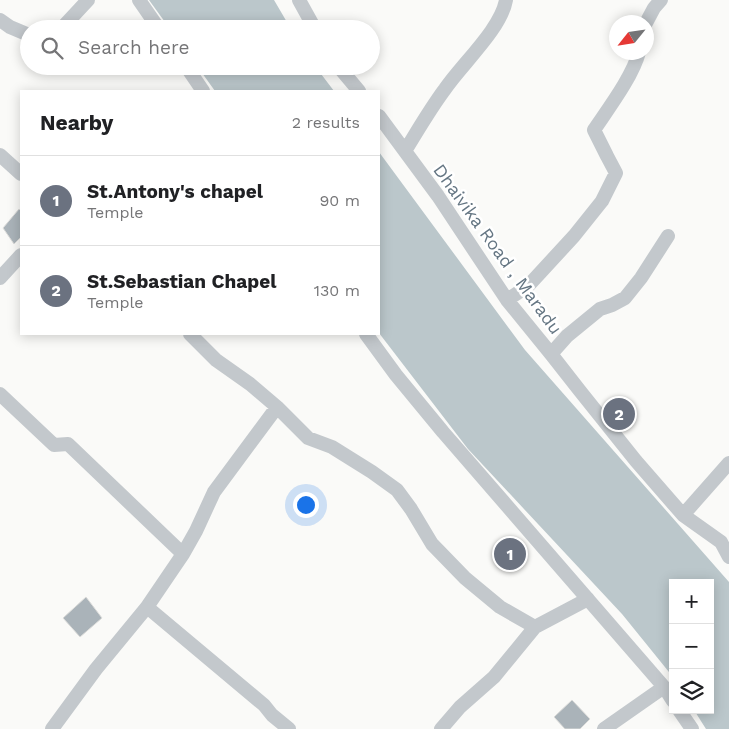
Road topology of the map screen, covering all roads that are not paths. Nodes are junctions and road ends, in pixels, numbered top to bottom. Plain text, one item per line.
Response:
1 (88, 0) edge
2 (138, 0) edge
3 (299, 0) edge
4 (506, 0) edge
5 (662, 0) edge
6 (650, 15) edge
7 (0, 20) edge
8 (70, 20) edge
9 (152, 20) edge
10 (309, 20) edge
11 (20, 31) edge
12 (637, 60) edge
13 (192, 75) edge
14 (346, 75) edge
15 (202, 90) edge
16 (358, 90) edge
17 (380, 117) edge
18 (405, 151) junction
19 (0, 155) edge
20 (20, 173) edge
21 (668, 236) dead end
22 (20, 255) edge
23 (0, 278) edge
24 (507, 300) junction
25 (192, 335) edge
26 (367, 335) edge
27 (551, 354) junction
28 (0, 394) edge
29 (277, 407) junction
30 (729, 463) edge
31 (683, 515) junction
32 (182, 554) junction
33 (729, 557) edge
34 (588, 599) junction
35 (147, 607) junction
36 (535, 627) junction
37 (664, 687) junction
38 (669, 694) edge
39 (682, 714) edge
40 (52, 729) edge
41 (289, 729) edge
42 (440, 729) edge
43 (604, 729) edge
44 (692, 729) edge

1 - 8 street
2 - 9 street
3 - 10 street
4 - 18 street
5 - 6 street
7 - 11 street
12 - 24 street
13 - 15 street
14 - 16 street
17 - 18 street, Dhaivika Road , Maradu
18 - 24 street, Dhaivika Road , Maradu
19 - 20 street
21 - 27 street
22 - 23 street
24 - 27 street, Dhaivika Road , Maradu
25 - 29 street
26 - 34 street
27 - 31 street, Dhaivika Road , Maradu
28 - 32 street
29 - 32 street
29 - 36 street
30 - 31 street
31 - 33 street, Dhaivika Road , Maradu
32 - 35 street
34 - 36 street
34 - 37 street
35 - 40 street
35 - 41 street
36 - 42 street
37 - 38 street
37 - 43 street
39 - 44 street

